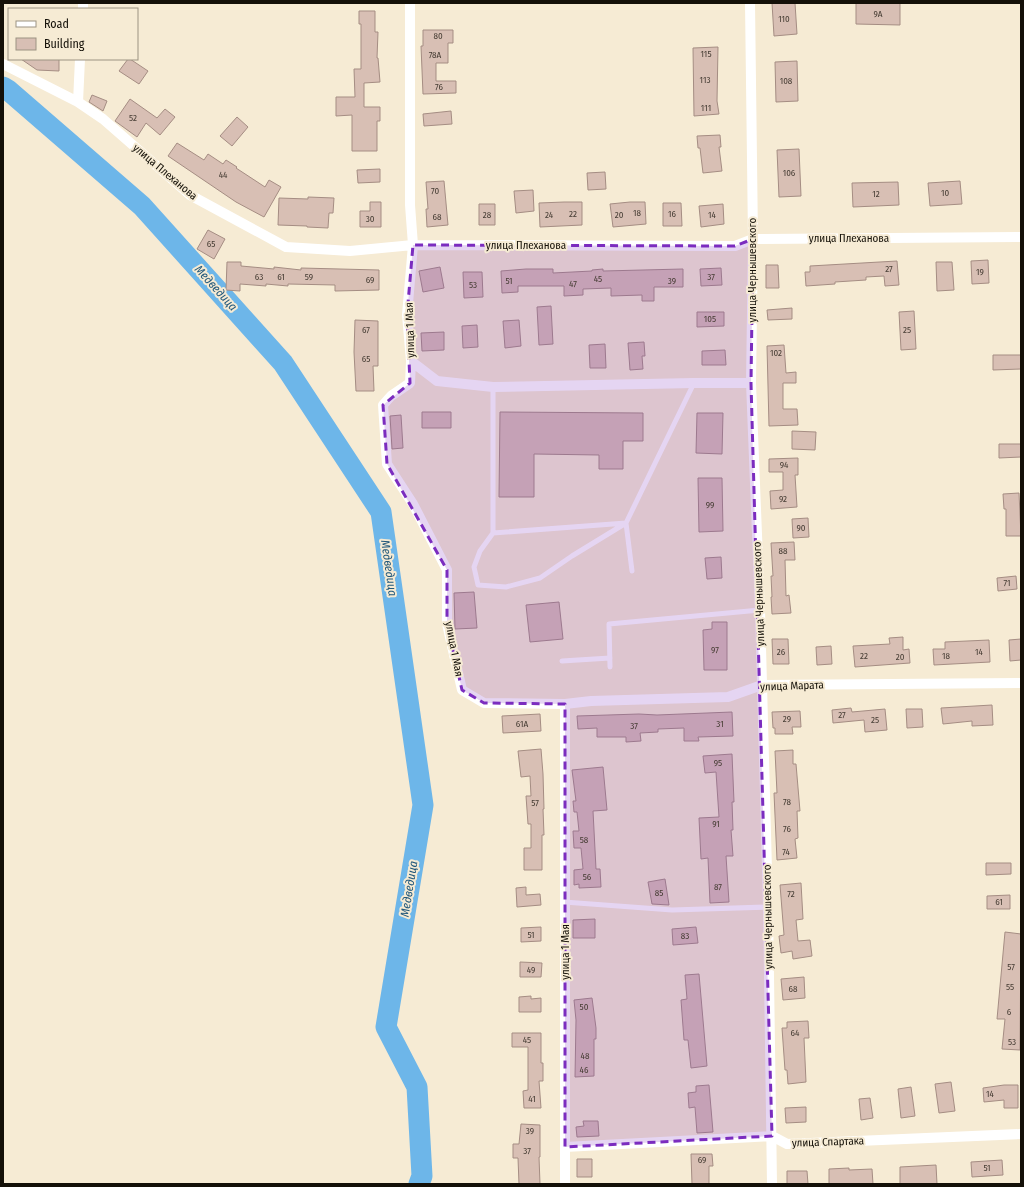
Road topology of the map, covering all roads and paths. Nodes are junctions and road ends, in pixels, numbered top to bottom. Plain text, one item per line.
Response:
1 (410, 3) edge
2 (750, 3) edge
3 (80, 60) edge
4 (3, 64) edge
5 (78, 102) junction
6 (1021, 237) edge
7 (753, 239) junction
8 (413, 245) junction
9 (411, 361) junction
10 (694, 383) junction
11 (751, 383) junction
12 (493, 387) junction
13 (626, 523) junction
14 (493, 533) junction
15 (632, 571) dead end
16 (760, 610) junction
17 (610, 658) junction
18 (562, 661) dead end
19 (610, 667) dead end
20 (1021, 683) edge
21 (762, 685) junction
22 (565, 704) junction
23 (564, 902) junction
24 (768, 907) junction
25 (1021, 1134) edge
26 (772, 1136) junction
27 (565, 1148) junction
28 (565, 1184) edge
29 (772, 1184) edge

1 - 8 street, улица 1 Мая
2 - 7 street, улица Чернышевского
3 - 5 street
4 - 5 street, улица Плеханова
5 - 8 street, улица Плеханова
6 - 7 street, улица Плеханова
7 - 8 street, улица Плеханова
7 - 11 street, улица Чернышевского
8 - 9 street, улица 1 Мая
9 - 12 street
9 - 22 street, улица 1 Мая
10 - 11 street
10 - 12 street
10 - 13 lane
11 - 16 street, улица Чернышевского
12 - 14 lane
13 - 14 lane
13 - 14 lane
13 - 15 lane
16 - 17 lane
16 - 21 street, улица Чернышевского
17 - 18 lane
17 - 19 lane
20 - 21 street, улица Марата
21 - 22 street, улица Марата
21 - 24 street, улица Чернышевского
22 - 23 street, улица 1 Мая
23 - 24 lane
23 - 27 street, улица 1 Мая
24 - 26 street, улица Чернышевского
25 - 26 street, улица Спартака
26 - 27 street, улица Спартака
26 - 29 street, улица Чернышевского
27 - 28 street, улица 1 Мая

